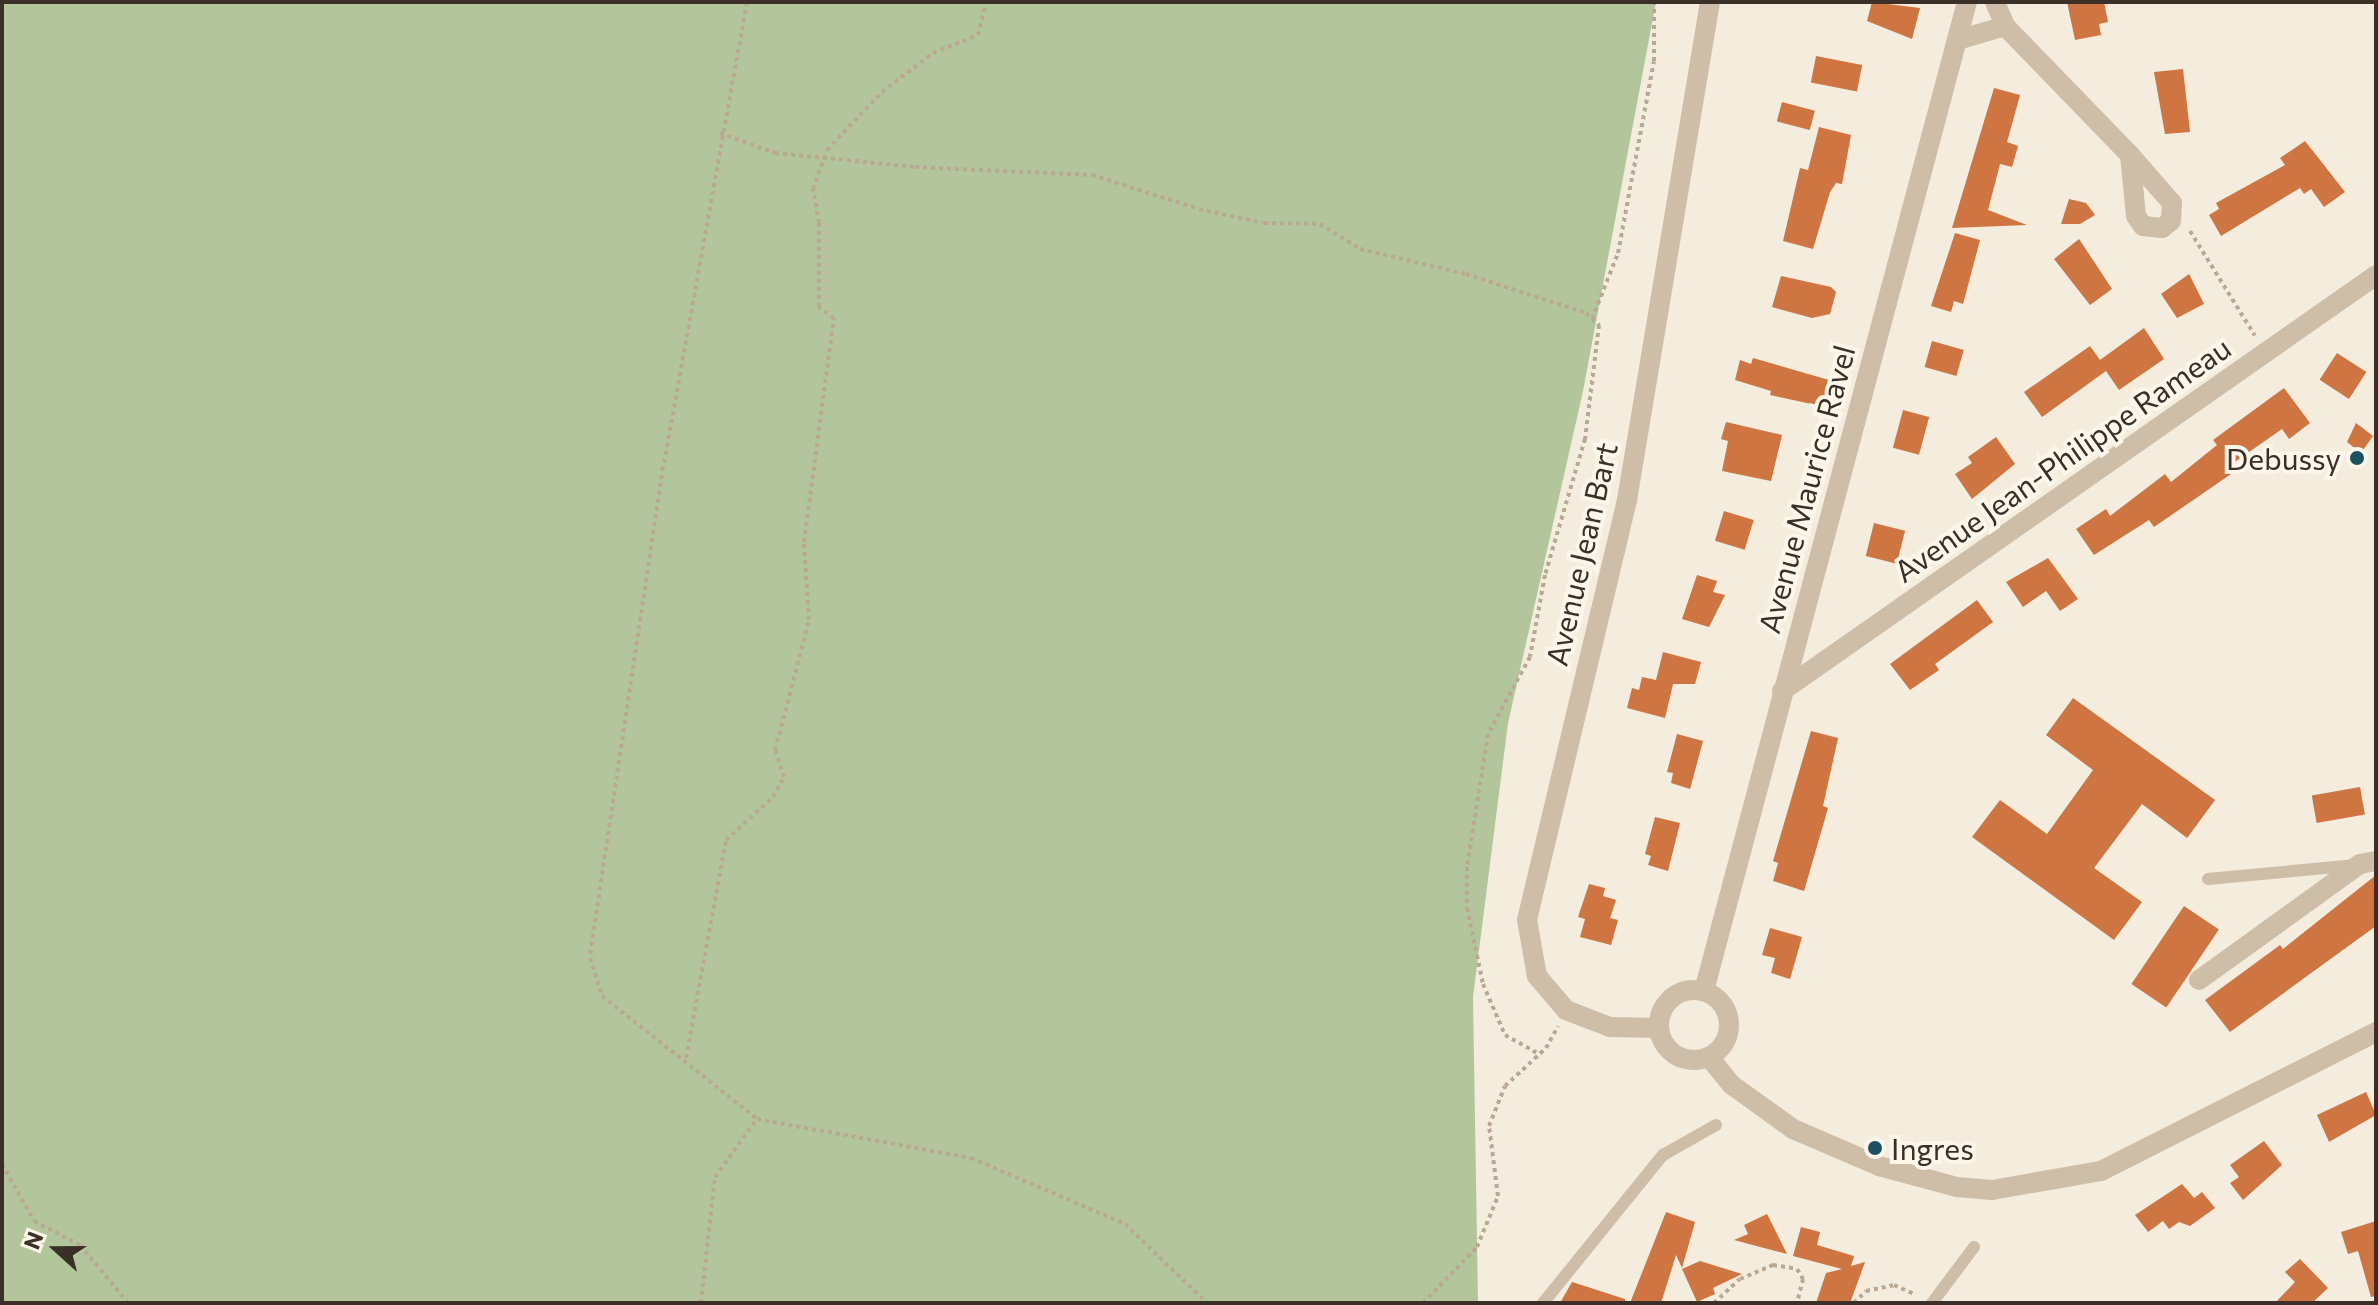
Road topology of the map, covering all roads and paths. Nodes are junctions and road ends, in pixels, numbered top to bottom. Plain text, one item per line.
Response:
1 (747, 2) edge
2 (986, 2) edge
3 (1654, 2) edge
4 (1710, 2) edge
5 (1967, 2) edge
6 (1995, 2) edge
7 (2005, 26) junction
8 (1958, 40) junction
9 (720, 133) junction
10 (2130, 155) junction
11 (824, 158) junction
12 (2174, 210) junction
13 (2376, 275) edge
14 (1592, 319) junction
15 (2265, 353) junction
16 (1782, 691) junction
17 (2368, 863) edge
18 (2208, 879) dead end
19 (2199, 980) dead end
20 (1704, 991) junction
21 (1566, 1010) junction
22 (1659, 1028) junction
23 (2376, 1032) edge
24 (1539, 1054) junction
25 (1709, 1057) junction
26 (686, 1058) junction
27 (757, 1119) junction
28 (1716, 1125) dead end
29 (2, 1164) edge
30 (1974, 1247) dead end
31 (128, 1303) edge
32 (701, 1303) edge
33 (1207, 1303) edge
34 (1423, 1303) edge
35 (1543, 1303) edge
36 (1714, 1303) edge
37 (1797, 1303) edge
38 (1854, 1303) edge
39 (1932, 1303) edge

1 - 9 path
2 - 11 path
3 - 14 path
4 - 21 street, Avenue Jean Bart
5 - 8 street, Avenue Maurice Ravel
6 - 7 street
7 - 8 street
7 - 10 street
8 - 16 street, Avenue Maurice Ravel
9 - 11 path
9 - 26 path
10 - 12 street
10 - 12 street
11 - 14 path
11 - 26 path
12 - 15 path
13 - 15 street, Avenue Jean-Philippe Rameau
14 - 24 path
15 - 16 street, Avenue Jean-Philippe Rameau
16 - 20 street, Avenue Maurice Ravel
17 - 18 lane
17 - 19 street
20 - 22 street
20 - 25 street
21 - 22 street, Avenue Jean Bart
21 - 24 path
22 - 25 street
23 - 25 street
24 - 34 path
26 - 27 path
27 - 32 path
27 - 33 path
28 - 35 lane
29 - 31 path
30 - 39 lane
36 - 37 path
38 - 39 path

